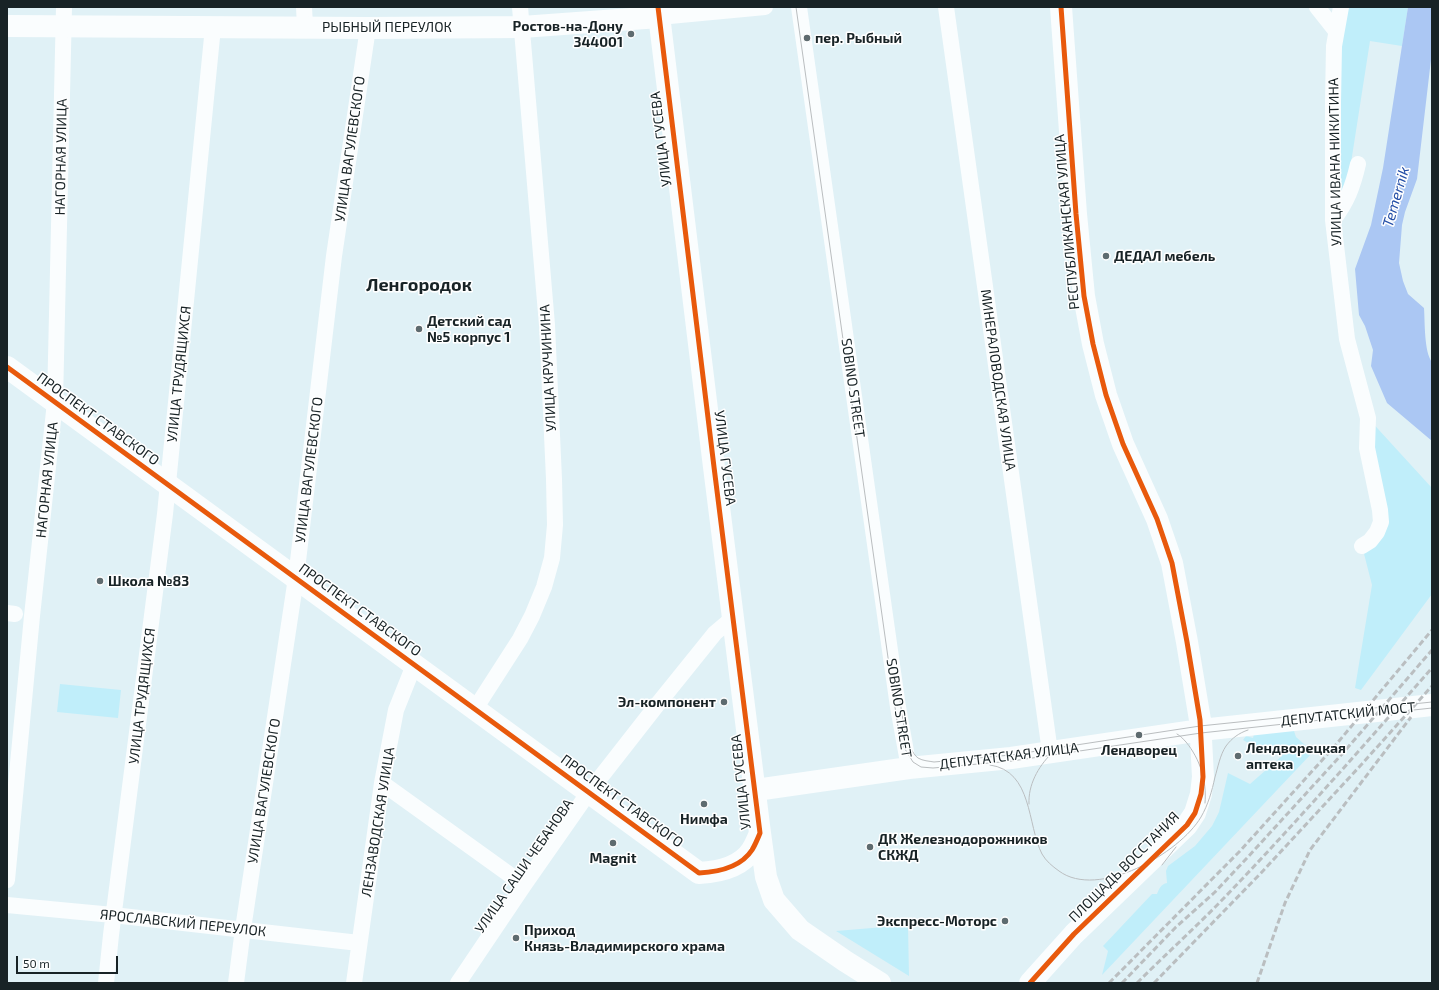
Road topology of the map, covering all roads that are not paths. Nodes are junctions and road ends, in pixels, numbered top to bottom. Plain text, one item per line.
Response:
1 (765, 7) edge
2 (799, 7) edge
3 (946, 7) edge
4 (1061, 7) edge
5 (1317, 7) edge
6 (1341, 7) edge
7 (658, 12) edge
8 (64, 17) edge
9 (305, 17) edge
10 (521, 17) edge
11 (7, 26) edge
12 (213, 27) junction
13 (368, 28) junction
14 (1336, 31) junction
15 (1358, 164) dead end
16 (1333, 220) junction
17 (7, 367) edge
18 (55, 402) junction
19 (168, 485) junction
20 (1362, 546) dead end
21 (296, 578) junction
22 (734, 617) junction
23 (414, 665) junction
24 (1432, 705) edge
25 (475, 709) junction
26 (1263, 723) joint
27 (1201, 730) junction
28 (1050, 752) junction
29 (909, 768) junction
30 (382, 783) junction
31 (756, 790) junction
32 (589, 792) junction
33 (760, 833) junction
34 (699, 873) joint
35 (7, 880) edge
36 (524, 885) junction
37 (7, 905) edge
38 (113, 915) junction
39 (243, 929) junction
40 (359, 943) junction
41 (106, 983) edge
42 (236, 983) edge
43 (354, 983) edge
44 (458, 983) edge
45 (880, 983) edge
46 (1030, 983) edge

1 - 7 street, РЫБНЫЙ ПЕРЕУЛОК
2 - 29 street, SOBINO STREET
3 - 28 street, МИНЕРАЛОВОДСКАЯ УЛИЦА
4 - 27 street, РЕСПУБЛИКАНСКАЯ УЛИЦА
5 - 14 street
6 - 14 street, УЛИЦА ИВАНА НИКИТИНА
7 - 10 street, РЫБНЫЙ ПЕРЕУЛОК
7 - 22 street, УЛИЦА ГУСЕВА
8 - 11 street, РЫБНЫЙ ПЕРЕУЛОК
8 - 12 street, РЫБНЫЙ ПЕРЕУЛОК
8 - 18 street, НАГОРНАЯ УЛИЦА
9 - 12 street, РЫБНЫЙ ПЕРЕУЛОК
9 - 13 street, РЫБНЫЙ ПЕРЕУЛОК
10 - 13 street, РЫБНЫЙ ПЕРЕУЛОК
10 - 25 street, УЛИЦА КРУЧИНИНА
12 - 19 street, УЛИЦА ТРУДЯЩИХСЯ
13 - 21 street, УЛИЦА ВАГУЛЕВСКОГО
14 - 16 street, УЛИЦА ИВАНА НИКИТИНА
15 - 16 street
16 - 20 street, УЛИЦА ИВАНА НИКИТИНА
17 - 18 street, ПРОСПЕКТ СТАВСКОГО
18 - 19 street, ПРОСПЕКТ СТАВСКОГО
18 - 35 street, НАГОРНАЯ УЛИЦА
19 - 21 street, ПРОСПЕКТ СТАВСКОГО
19 - 38 street, УЛИЦА ТРУДЯЩИХСЯ
21 - 23 street, ПРОСПЕКТ СТАВСКОГО
21 - 39 street, УЛИЦА ВАГУЛЕВСКОГО
22 - 31 street, УЛИЦА ГУСЕВА
22 - 32 street, УЛИЦА САШИ ЧЕБАНОВА
23 - 25 street, ПРОСПЕКТ СТАВСКОГО
23 - 30 street, ЛЕНЗАВОДСКАЯ УЛИЦА
24 - 26 street, ДЕПУТАТСКИЙ МОСТ
25 - 32 street, ПРОСПЕКТ СТАВСКОГО
26 - 27 street, ДЕПУТАТСКАЯ УЛИЦА
27 - 28 street, ДЕПУТАТСКАЯ УЛИЦА
27 - 46 street, ПЛОЩАДЬ ВОССТАНИЯ
28 - 29 street, ДЕПУТАТСКАЯ УЛИЦА
29 - 31 street, ДЕПУТАТСКАЯ УЛИЦА
30 - 36 street
30 - 40 street, ЛЕНЗАВОДСКАЯ УЛИЦА
31 - 33 street, УЛИЦА ГУСЕВА
32 - 34 street, ПРОСПЕКТ СТАВСКОГО
32 - 36 street, УЛИЦА САШИ ЧЕБАНОВА
33 - 34 street, УЛИЦА ГУСЕВА
33 - 45 street, УЛИЦА ГУСЕВА
36 - 44 street, УЛИЦА САШИ ЧЕБАНОВА
37 - 38 street, ЯРОСЛАВСКИЙ ПЕРЕУЛОК
38 - 39 street, ЯРОСЛАВСКИЙ ПЕРЕУЛОК
38 - 41 street, УЛИЦА ТРУДЯЩИХСЯ
39 - 40 street, ЯРОСЛАВСКИЙ ПЕРЕУЛОК
39 - 42 street, УЛИЦА ВАГУЛЕВСКОГО
40 - 43 street, ЛЕНЗАВОДСКАЯ УЛИЦА

